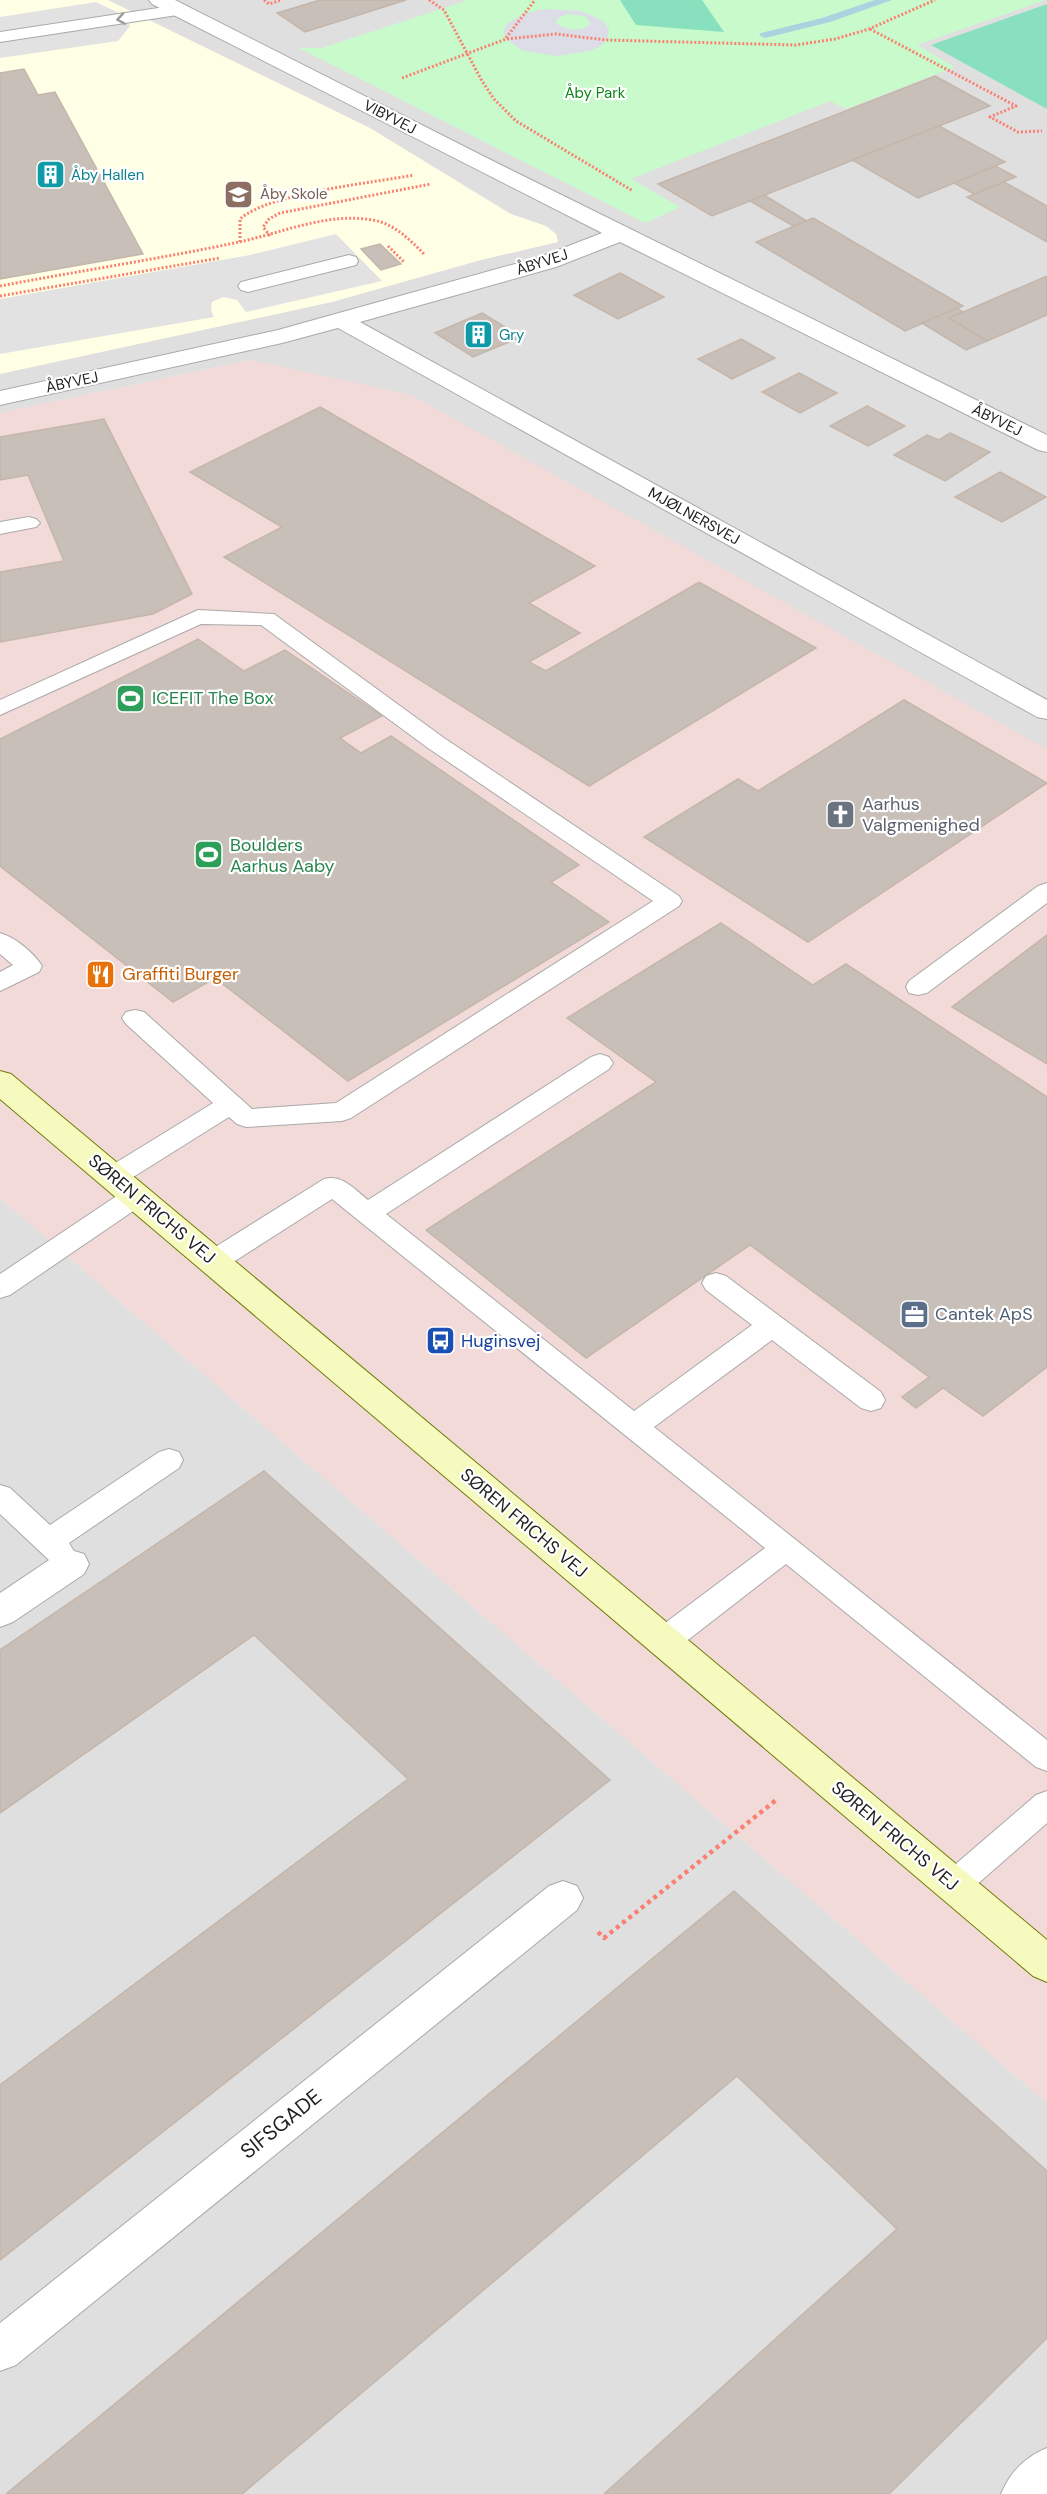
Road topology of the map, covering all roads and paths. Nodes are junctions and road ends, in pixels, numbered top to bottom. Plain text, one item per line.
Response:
1 (159, 0) edge
2 (264, 0) edge
3 (281, 0) edge
4 (429, 0) edge
5 (535, 0) edge
6 (934, 0) edge
7 (178, 10) junction
8 (869, 29) junction
9 (0, 38) edge
10 (506, 39) junction
11 (467, 52) junction
12 (353, 98) junction
13 (1042, 131) dead end
14 (488, 167) junction
15 (640, 195) dead end
16 (621, 234) junction
17 (274, 240) dead end
18 (240, 242) dead end
19 (349, 261) dead end
20 (248, 286) dead end
21 (343, 320) junction
22 (0, 398) edge
23 (1047, 444) edge
24 (29, 523) dead end
25 (0, 528) edge
26 (0, 708) edge
27 (1047, 711) edge
28 (1047, 891) edge
29 (0, 941) edge
30 (0, 983) edge
31 (918, 987) dead end
32 (135, 1018) dead end
33 (600, 1063) dead end
34 (0, 1082) edge
35 (230, 1104) junction
36 (124, 1187) junction
37 (367, 1213) junction
38 (214, 1261) junction
39 (716, 1283) dead end
40 (0, 1288) edge
41 (772, 1325) junction
42 (871, 1400) dead end
43 (634, 1426) junction
44 (169, 1460) dead end
45 (0, 1496) edge
46 (786, 1548) junction
47 (60, 1553) junction
48 (0, 1612) edge
49 (664, 1641) junction
50 (1047, 1758) edge
51 (816, 1769) junction
52 (1047, 1804) edge
53 (954, 1885) junction
54 (563, 1898) joint
55 (1047, 1964) edge
56 (0, 2349) edge
57 (1047, 2470) edge
58 (1024, 2494) edge

1 - 7 street, VIBYVEJ
2 - 3 path
4 - 11 path
5 - 10 path
6 - 8 path
7 -> 9 lane
7 - 12 street, VIBYVEJ
8 - 10 path
8 - 13 path
10 - 11 path
11 - 12 path
11 - 15 path
12 - 14 street, VIBYVEJ
14 - 16 street, VIBYVEJ
14 - 17 path
14 - 18 path
16 - 21 street, ÅBYVEJ
16 - 23 street, ÅBYVEJ
19 - 20 lane
21 - 22 street, ÅBYVEJ
21 - 27 street, MJØLNERSVEJ
24 - 25 lane
26 - 35 lane
28 - 31 lane
29 - 30 lane
32 - 35 lane
33 - 37 lane
34 - 36 street, SØREN FRICHS VEJ
35 - 36 lane
36 - 38 street, SØREN FRICHS VEJ
36 - 40 lane
37 - 38 lane
37 - 43 lane
38 - 49 street, SØREN FRICHS VEJ
39 - 41 lane
41 - 42 lane
41 - 43 lane
43 - 46 lane
44 - 47 lane
45 - 47 lane
46 - 49 lane
46 - 50 lane
47 - 48 street
49 - 51 street, SØREN FRICHS VEJ
51 - 53 street, SØREN FRICHS VEJ
51 - 54 path
52 - 53 lane
53 - 55 street, SØREN FRICHS VEJ
54 - 56 street, SIFSGADE
57 - 58 street

